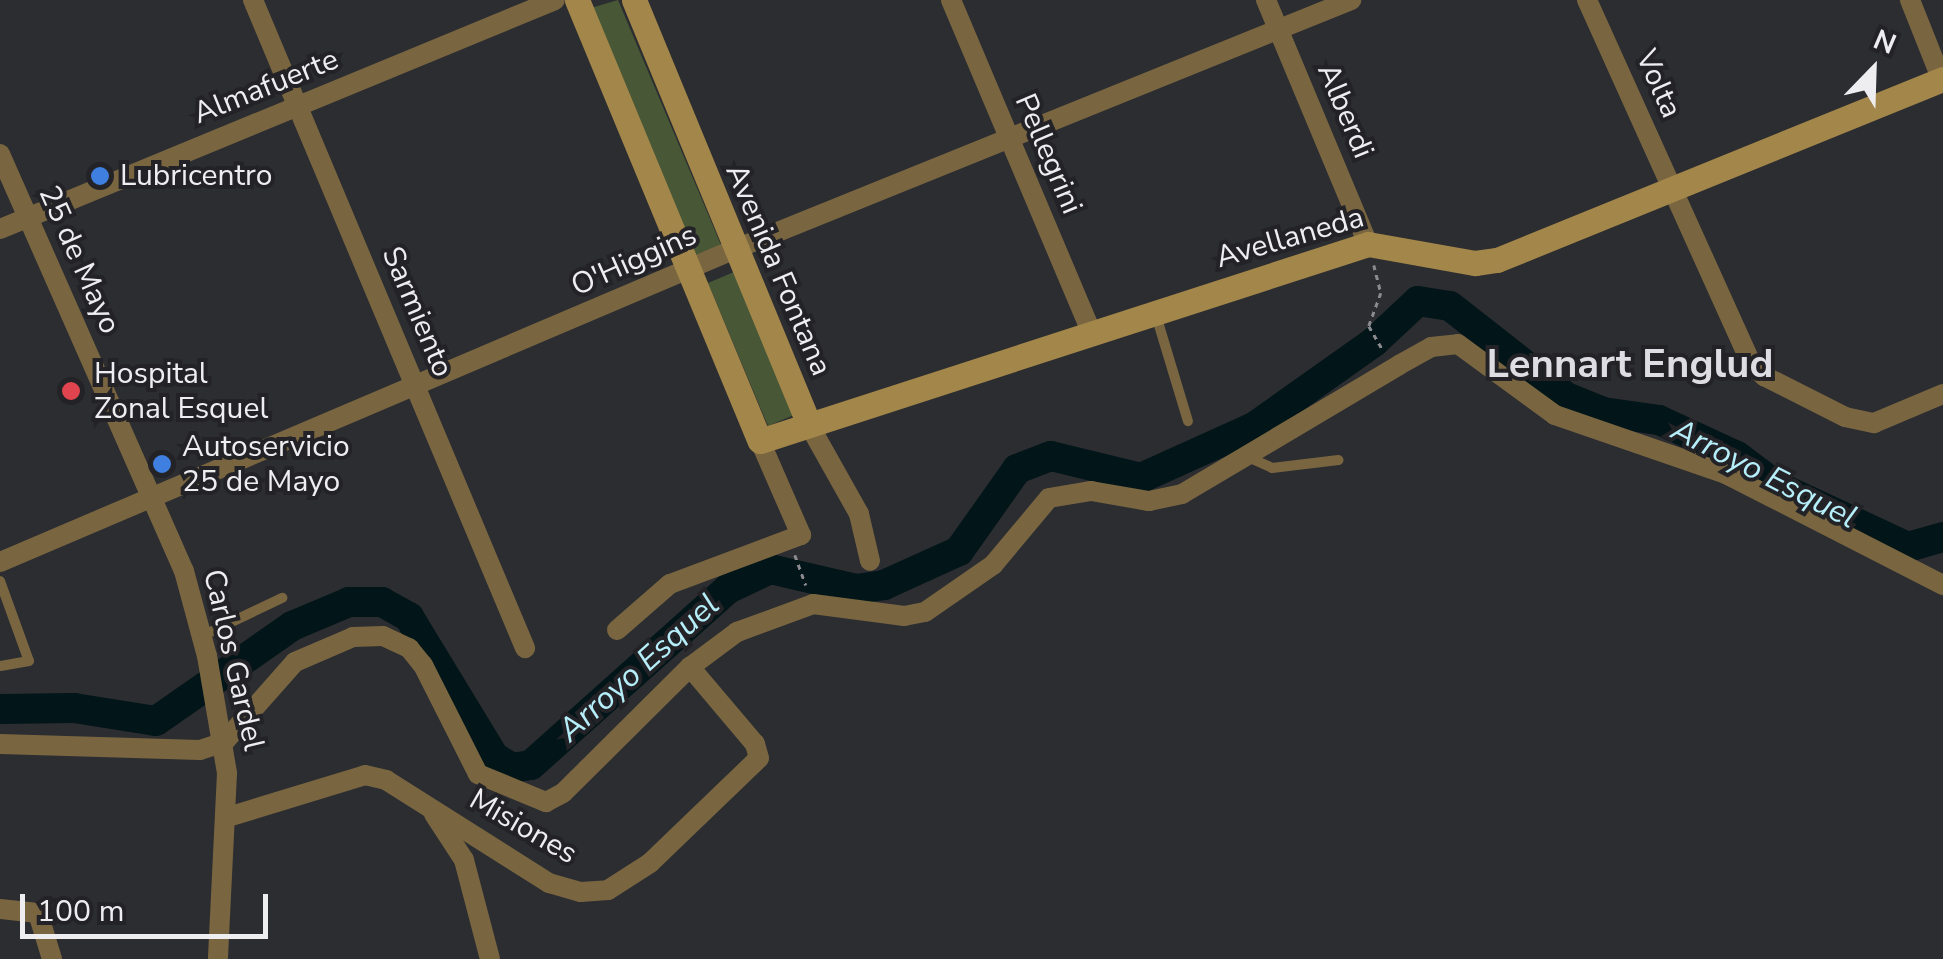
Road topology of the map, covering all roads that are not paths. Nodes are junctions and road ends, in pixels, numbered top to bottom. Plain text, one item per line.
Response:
1 (253, 0) edge
2 (555, 0) edge
3 (576, 0) edge
4 (634, 0) edge
5 (951, 0) edge
6 (1266, 0) edge
7 (1351, 0) edge
8 (1588, 0) edge
9 (1910, 0) edge
10 (1278, 30) junction
11 (1942, 80) edge
12 (297, 106) junction
13 (1010, 142) junction
14 (0, 154) edge
15 (1674, 192) junction
16 (27, 218) junction
17 (0, 229) edge
18 (1368, 244) junction
19 (733, 250) junction
20 (692, 268) junction
21 (1154, 312) junction
22 (1091, 332) junction
23 (417, 389) junction
24 (1943, 394) edge
25 (1188, 421) dead end
26 (808, 423) junction
27 (760, 441) junction
28 (1250, 458) junction
29 (1339, 460) dead end
30 (153, 500) junction
31 (870, 561) dead end
32 (0, 562) edge
33 (0, 581) edge
34 (1943, 585) edge
35 (282, 598) dead end
36 (617, 630) dead end
37 (204, 646) junction
38 (525, 648) dead end
39 (0, 666) edge
40 (690, 667) junction
41 (224, 742) junction
42 (0, 744) edge
43 (430, 808) junction
44 (228, 817) junction
45 (0, 909) edge
46 (52, 959) edge
47 (218, 959) edge
48 (490, 959) edge

1 - 12 street, Sarmiento
2 - 12 street, Almafuerte
3 - 20 street
4 - 19 street, Avenida Fontana
5 - 13 street, Pellegrini
6 - 10 street, Alberdi
7 - 10 street, O'Higgins
8 - 15 street, Volta
9 - 11 street
10 - 13 street, O'Higgins
10 - 18 street, Alberdi
11 - 15 street, Avellaneda
12 - 16 street, Almafuerte
12 - 23 street, Sarmiento
13 - 19 street, O'Higgins
13 - 22 street, Pellegrini
14 - 16 street, 25 de Mayo
15 - 18 street, Avellaneda
15 - 24 street, Volta
16 - 17 street, Almafuerte
16 - 30 street, 25 de Mayo
18 - 21 street, Avellaneda
19 - 20 street, O'Higgins
19 - 26 street, Avenida Fontana
20 - 23 street, O'Higgins
20 - 27 street
21 - 22 street, Avellaneda
21 - 25 lane
22 - 26 street, Avellaneda
23 - 30 street, O'Higgins
23 - 38 street, Sarmiento
26 - 27 street, Avellaneda
26 - 31 street, Avenida Fontana
27 - 36 street
28 - 29 lane
28 - 34 street
28 - 40 street
30 - 32 street, O'Higgins
30 - 37 street, Carlos Gardel
33 - 39 lane
35 - 37 lane
37 - 41 street, Carlos Gardel
40 - 41 street
40 - 43 street, Misiones
41 - 42 street
41 - 44 street, Carlos Gardel
43 - 44 street, Misiones
43 - 48 street
44 - 47 street, Carlos Gardel
45 - 46 street

